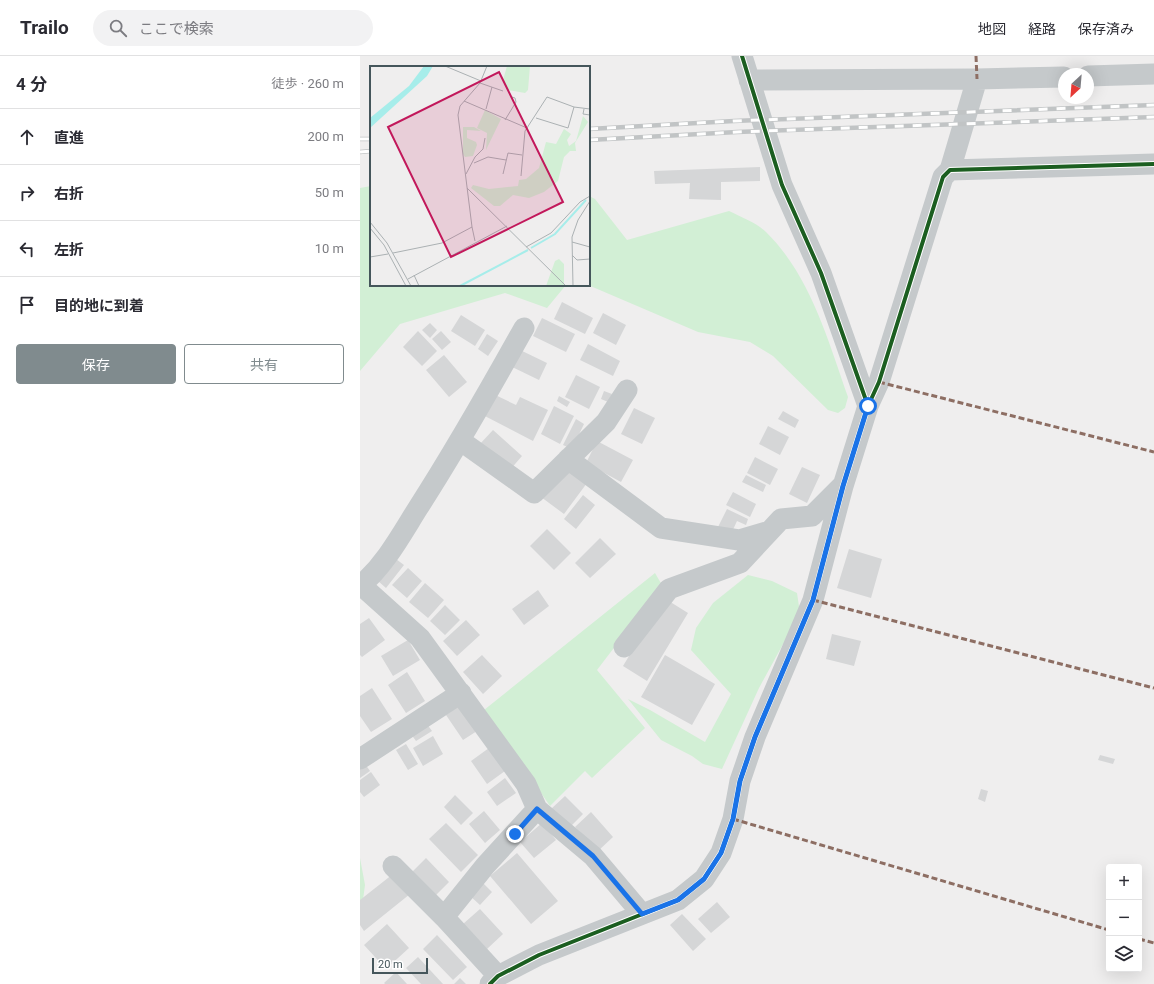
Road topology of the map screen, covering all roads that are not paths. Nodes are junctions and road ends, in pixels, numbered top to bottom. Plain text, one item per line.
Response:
1 (742, 56) edge
2 (1154, 74) edge
3 (1094, 76) edge
4 (1058, 77) edge
5 (977, 79) junction
6 (749, 80) junction
7 (1154, 164) edge
8 (950, 170) junction
9 (524, 328) dead end
10 (627, 390) dead end
11 (868, 406) junction
12 (461, 441) junction
13 (568, 459) junction
14 (843, 486) junction
15 (771, 530) junction
16 (360, 585) edge
17 (624, 647) dead end
18 (461, 693) junction
19 (360, 759) edge
20 (537, 809) junction
21 (394, 866) dead end
22 (642, 914) junction
23 (444, 917) junction
24 (494, 980) edge

1 - 6 street
2 - 3 street
4 - 5 street
5 - 6 street
5 - 8 street
6 - 11 street
7 - 8 street
8 - 11 street
9 - 12 street
10 - 13 street
11 - 14 street
12 - 13 street
12 - 16 street
13 - 15 street
14 - 15 street
14 - 22 street
15 - 17 street
16 - 18 street
18 - 19 street
18 - 20 street
20 - 22 street
20 - 23 street
21 - 23 street
22 - 24 street
23 - 24 street

